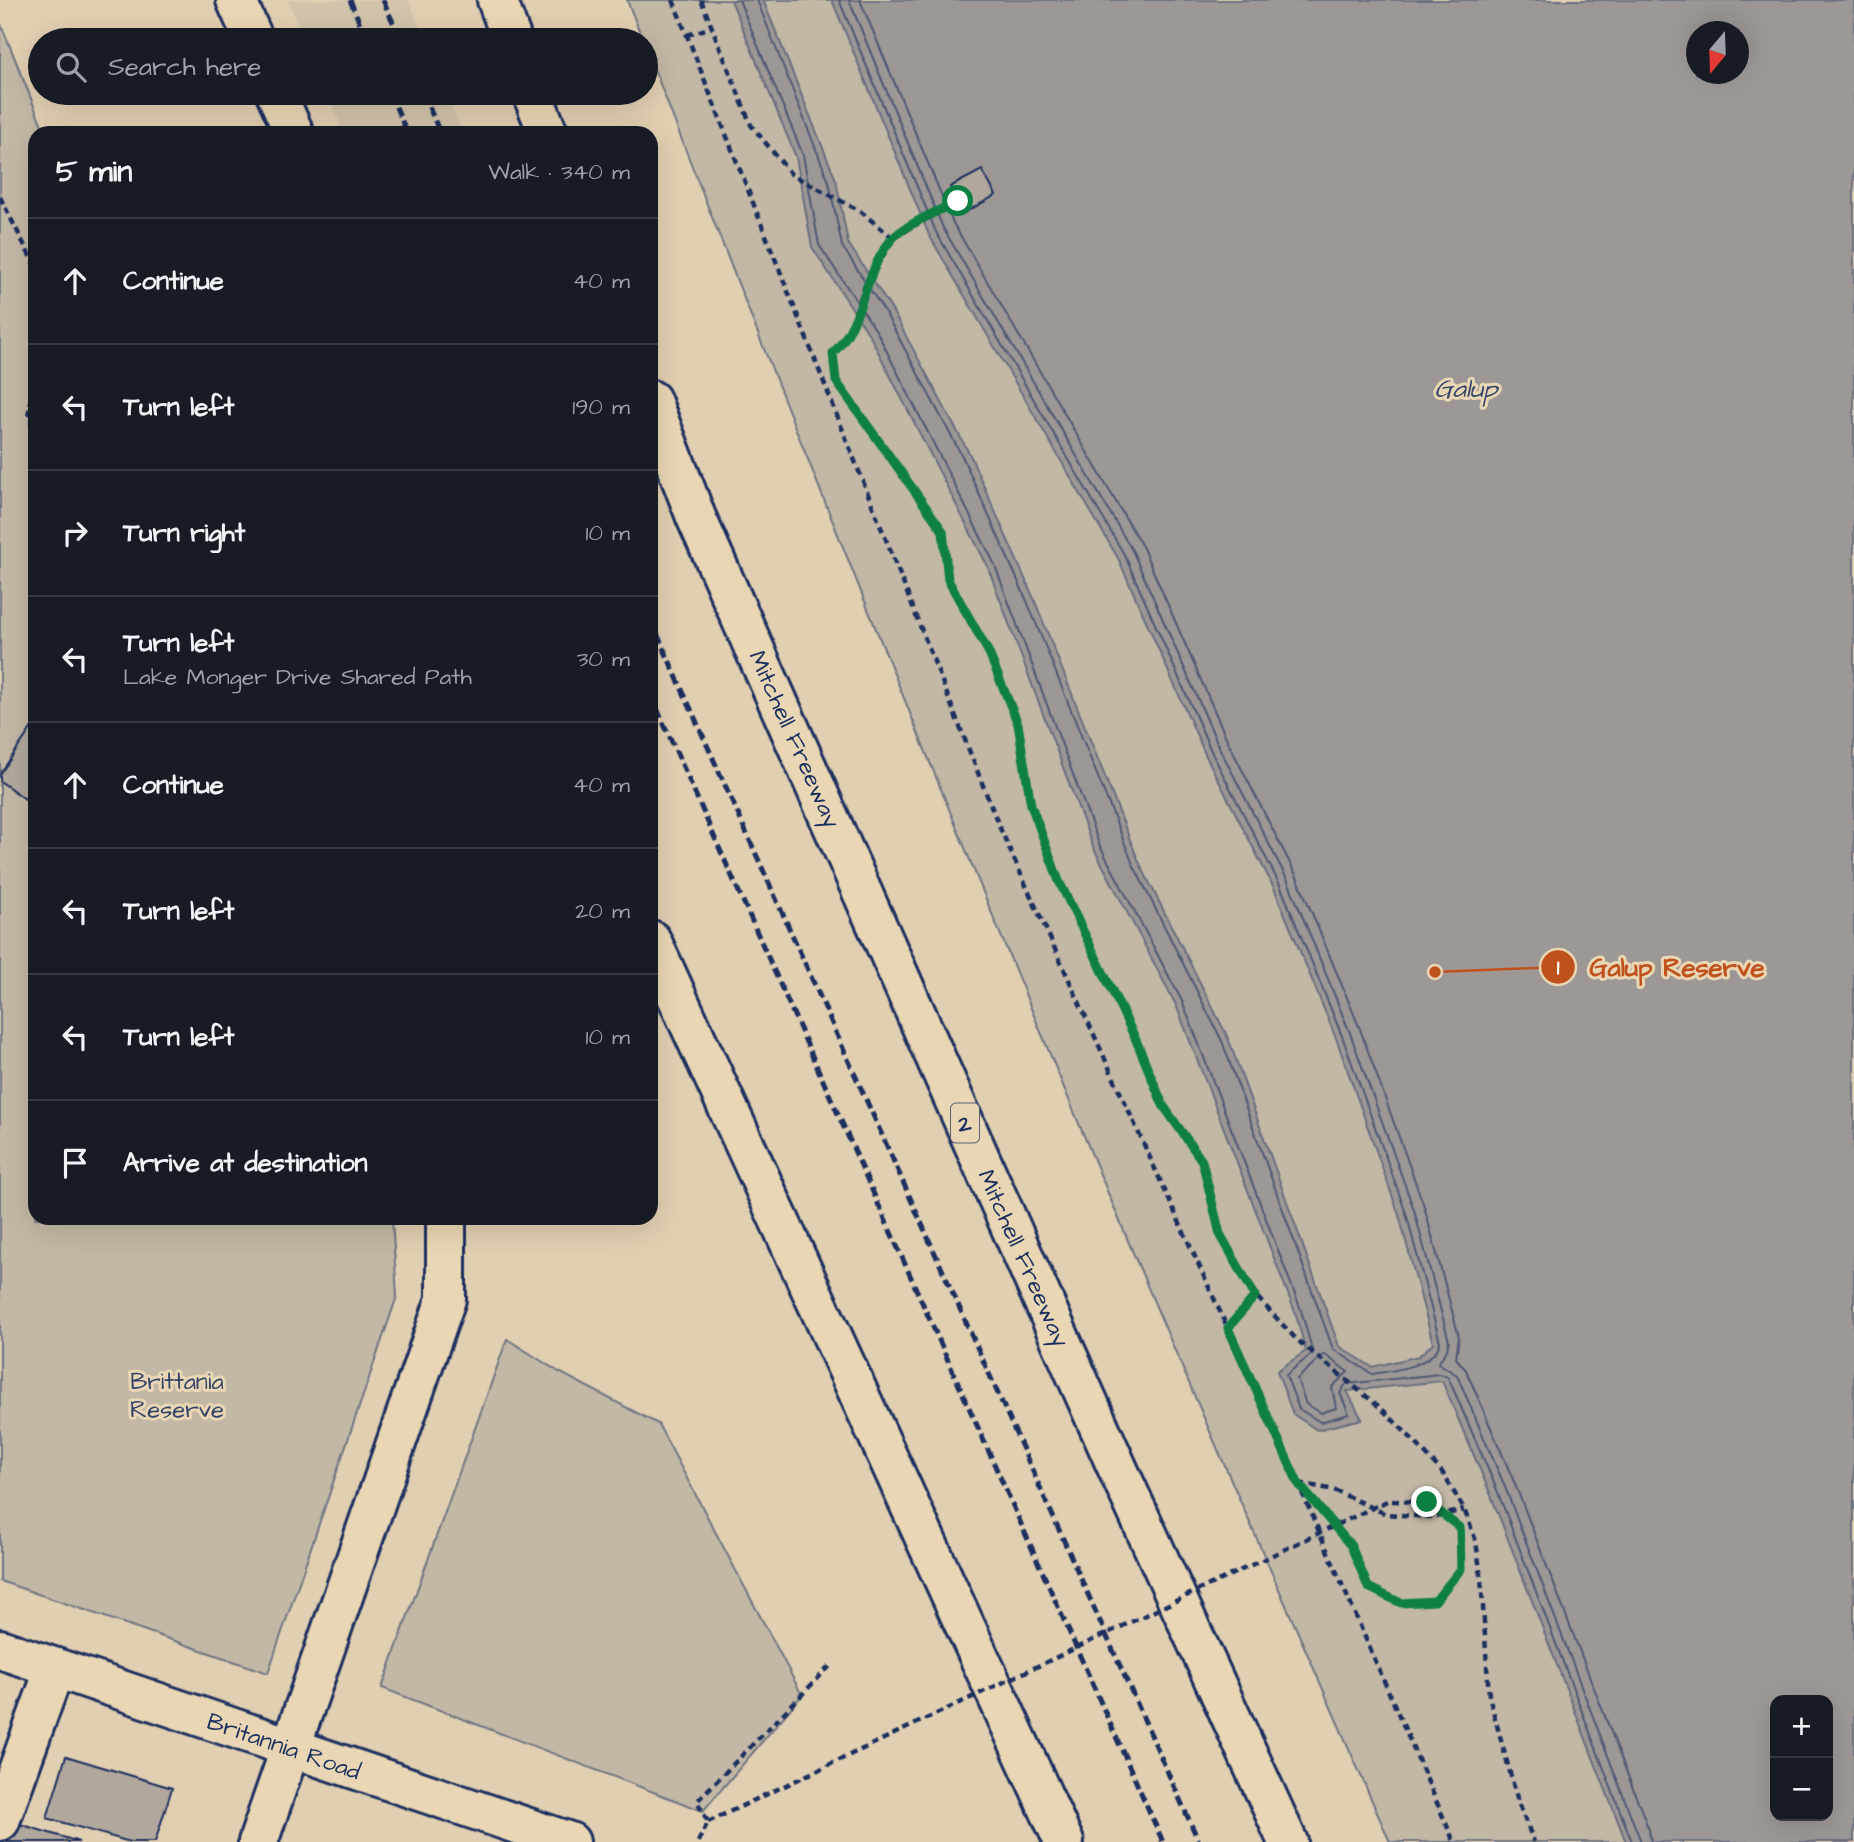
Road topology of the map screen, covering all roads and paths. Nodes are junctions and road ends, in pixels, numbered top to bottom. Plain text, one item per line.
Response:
1 (236, 0) edge
2 (497, 0) edge
3 (673, 0) edge
4 (701, 0) edge
5 (712, 27) junction
6 (249, 28) edge
7 (508, 28) edge
8 (687, 35) junction
9 (281, 105) edge
10 (537, 105) edge
11 (291, 126) edge
12 (545, 126) edge
13 (0, 197) edge
14 (958, 201) dead end
15 (893, 238) junction
16 (28, 252) edge
17 (658, 418) edge
18 (658, 955) edge
19 (446, 1225) edge
20 (1255, 1296) junction
21 (1228, 1328) junction
22 (1298, 1483) junction
23 (1464, 1510) junction
24 (0, 1649) edge
25 (831, 1665) dead end
26 (55, 1668) junction
27 (290, 1749) junction
28 (0, 1821) edge
29 (708, 1822) junction
30 (550, 1839) edge
31 (258, 1842) edge
32 (698, 1842) edge
33 (1064, 1842) edge
34 (1289, 1842) edge
35 (1454, 1842) edge
36 (1534, 1842) edge

1 - 6 main road
2 - 7 main road
3 - 8 path
4 - 5 path
5 - 8 path
5 - 15 path
8 - 21 path
9 - 11 main road
10 - 12 main road
13 - 16 path
14 - 15 path
15 - 20 path
17 - 34 main road, Mitchell Freeway / 2
18 - 33 main road
19 - 27 main road
20 - 21 path
20 - 23 path
21 - 22 path
22 - 23 path
22 - 29 path, bridge
22 - 35 path
23 - 36 path
24 - 26 main road, Britannia Road
25 - 29 path
26 - 27 main road, Britannia Road
26 - 28 main road
27 - 30 main road, Britannia Road
27 - 31 main road
29 - 32 path

